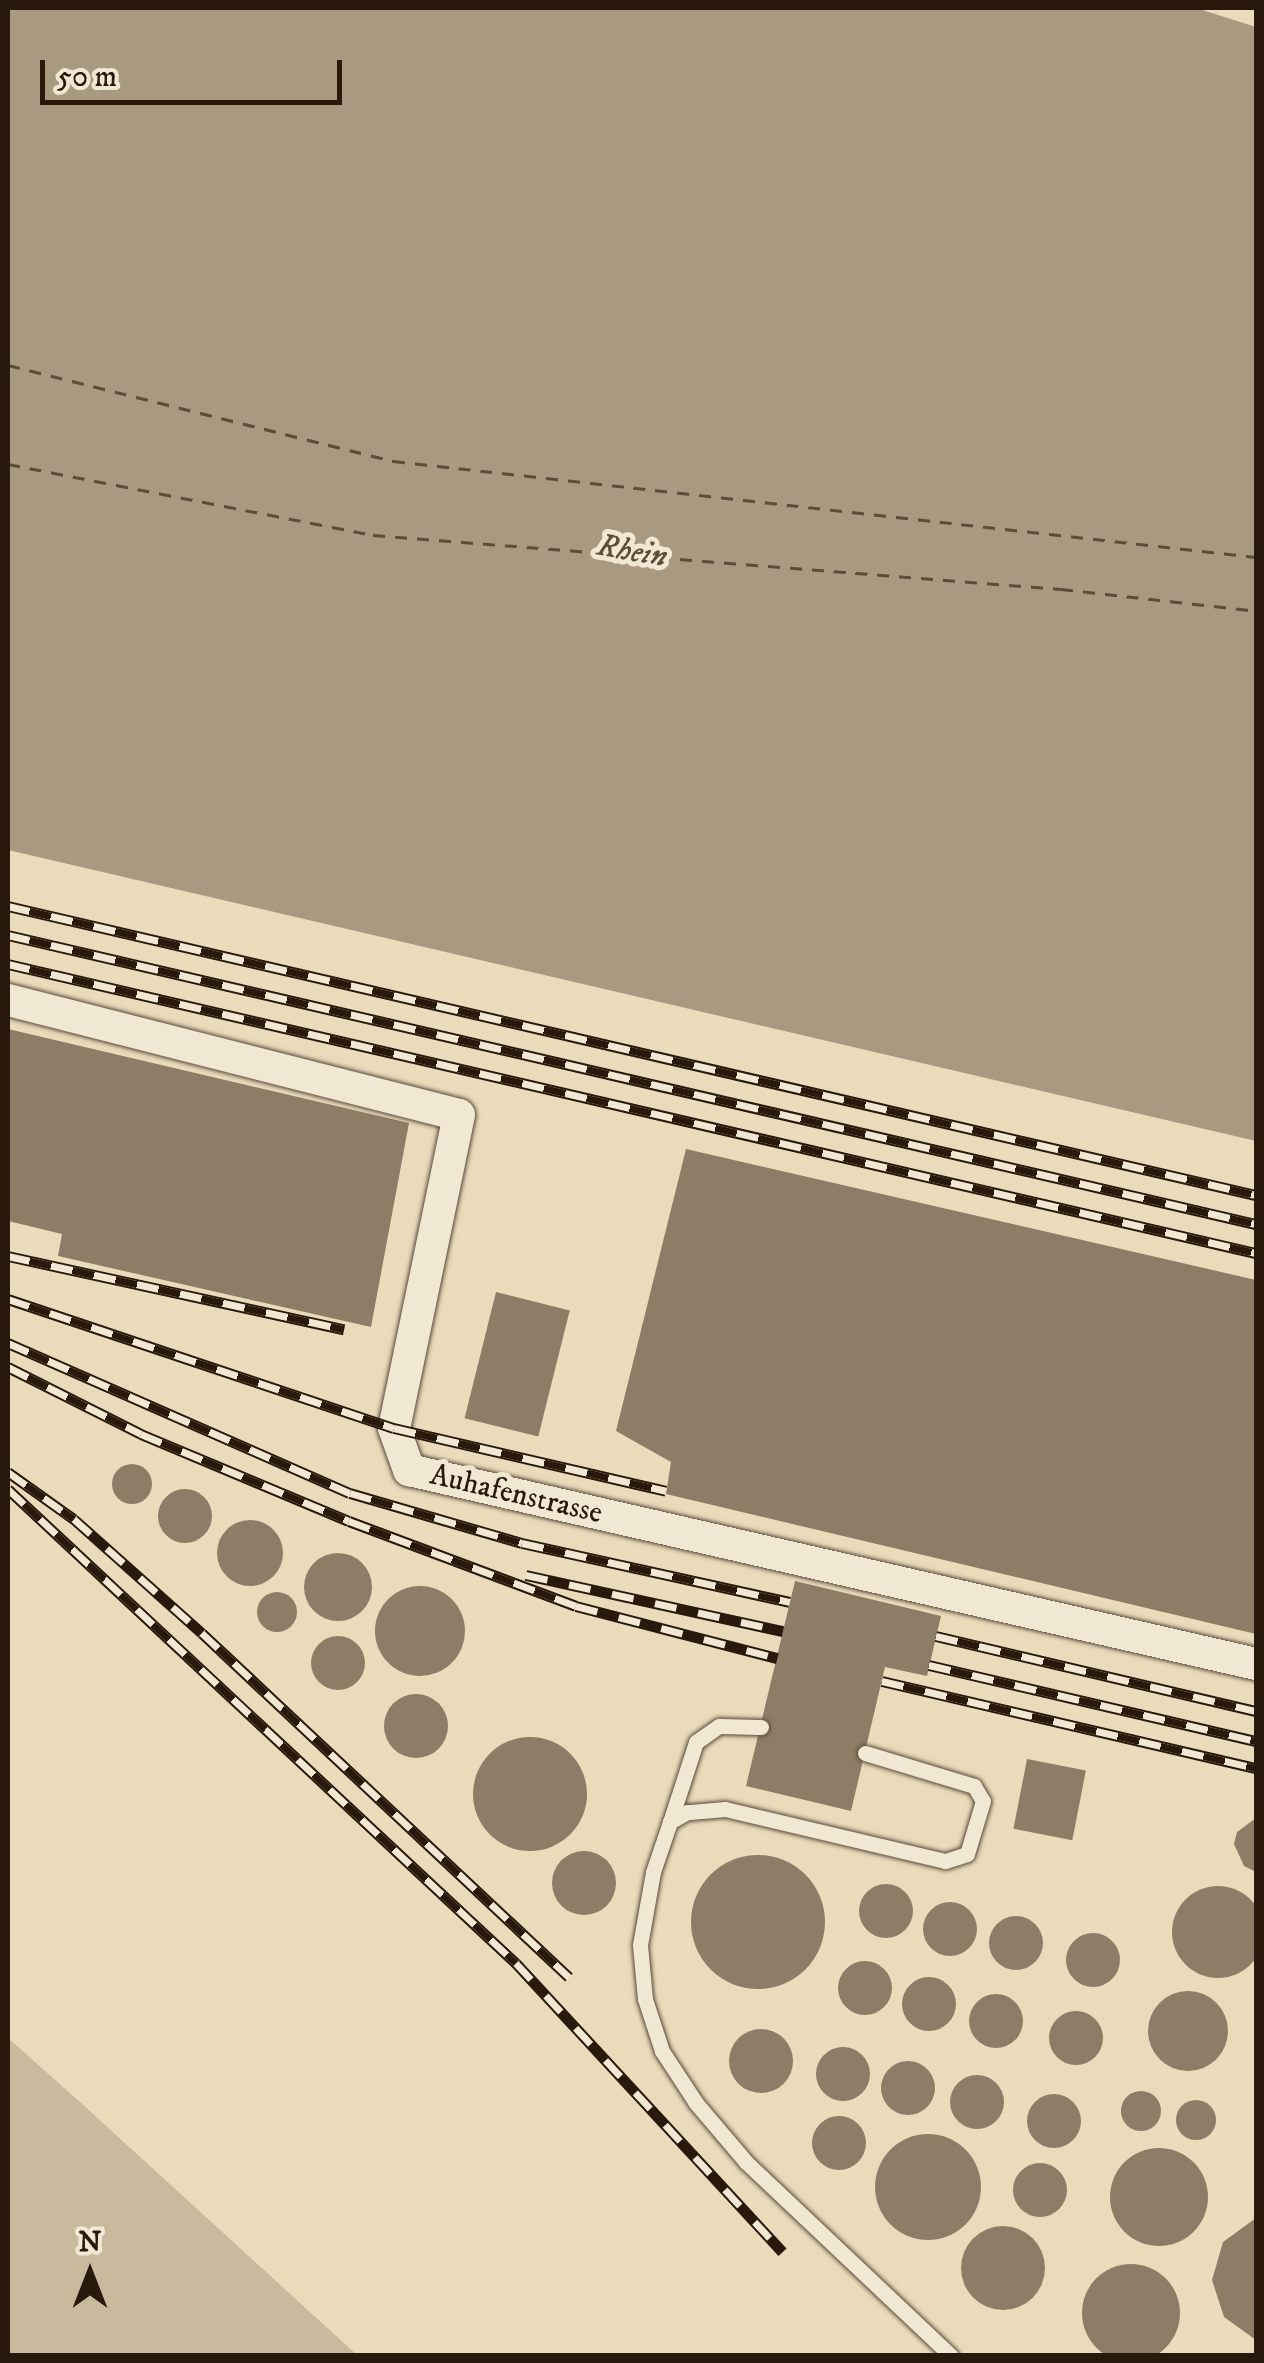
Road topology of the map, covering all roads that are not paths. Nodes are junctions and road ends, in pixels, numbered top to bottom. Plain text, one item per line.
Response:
1 (8, 1000) edge
2 (1256, 1664) edge
3 (760, 1727) dead end
4 (864, 1753) dead end
5 (670, 1822) junction
6 (950, 2356) edge

1 - 2 street, Auhafenstrasse
3 - 5 lane
4 - 5 lane
5 - 6 lane

